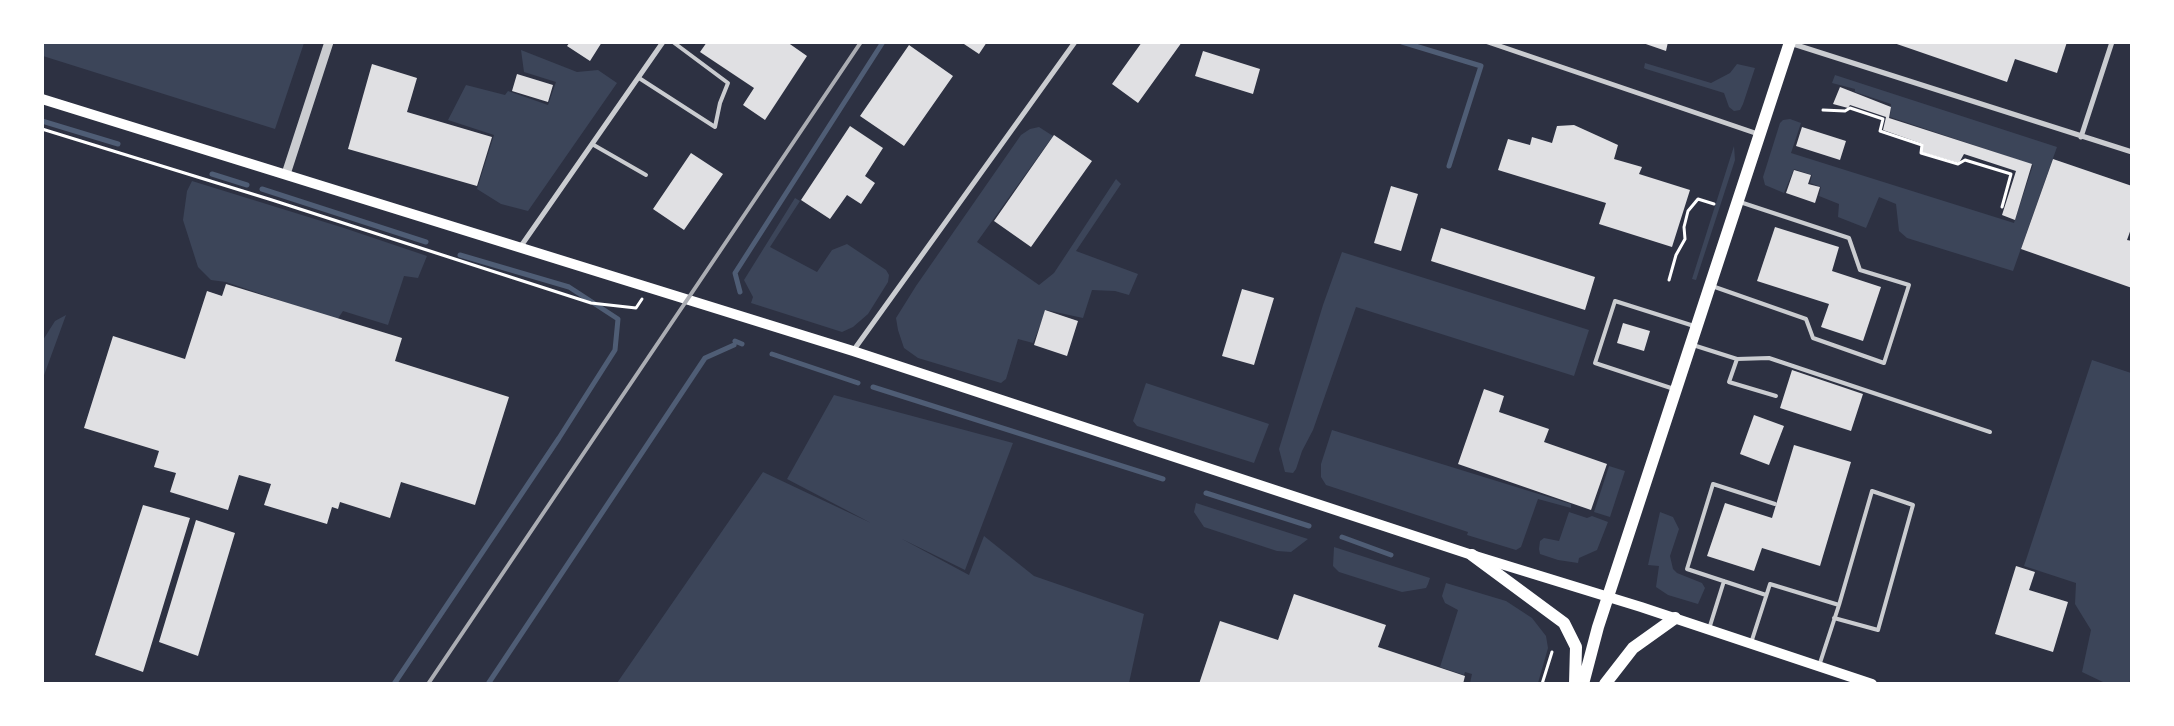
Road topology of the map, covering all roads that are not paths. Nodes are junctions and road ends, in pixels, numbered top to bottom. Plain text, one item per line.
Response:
1 (329, 42) edge
2 (663, 42) edge
3 (673, 42) edge
4 (1074, 42) edge
5 (1488, 42) edge
6 (2112, 42) edge
7 (1790, 43) edge
8 (639, 78) junction
9 (42, 99) edge
10 (1759, 134) junction
11 (2082, 137) junction
12 (592, 144) junction
13 (2132, 152) edge
14 (286, 174) junction
15 (646, 175) dead end
16 (1737, 201) junction
17 (520, 246) junction
18 (1710, 285) junction
19 (1696, 326) junction
20 (1690, 345) junction
21 (853, 350) junction
22 (1737, 359) junction
23 (1676, 390) junction
24 (1776, 396) dead end
25 (1990, 432) dead end
26 (1775, 504) dead end
27 (1472, 555) junction
28 (1724, 581) junction
29 (1766, 594) junction
30 (1608, 598) junction
31 (1838, 605) junction
32 (1675, 618) junction
33 (1834, 618) junction
34 (1709, 629) junction
35 (1751, 643) junction
36 (1819, 666) junction
37 (1575, 684) edge
38 (1582, 684) edge
39 (1605, 684) edge
40 (1872, 684) edge

1 - 14 street
2 - 8 street
3 - 8 lane
4 - 21 street
5 - 10 street
6 - 11 street
7 - 10 main road
7 - 11 street
8 - 12 street
9 - 14 main road
10 - 16 main road
11 - 13 street
12 - 15 lane
12 - 17 street
14 - 17 main road
16 - 18 main road
16 - 18 lane
17 - 21 main road
18 - 19 main road
19 - 20 main road
19 - 23 lane
20 - 22 lane
20 - 23 main road
21 - 27 main road
22 - 24 lane
22 - 25 lane
23 - 30 main road
26 - 28 lane
27 - 30 main road
27 - 37 main road
28 - 29 lane
28 - 34 lane
29 - 31 lane
29 - 35 lane
30 - 32 main road
30 - 38 main road
31 - 33 lane
31 - 33 lane
32 - 34 main road
32 - 39 main road
33 - 36 lane
34 - 35 main road
35 - 36 main road
36 - 40 main road

